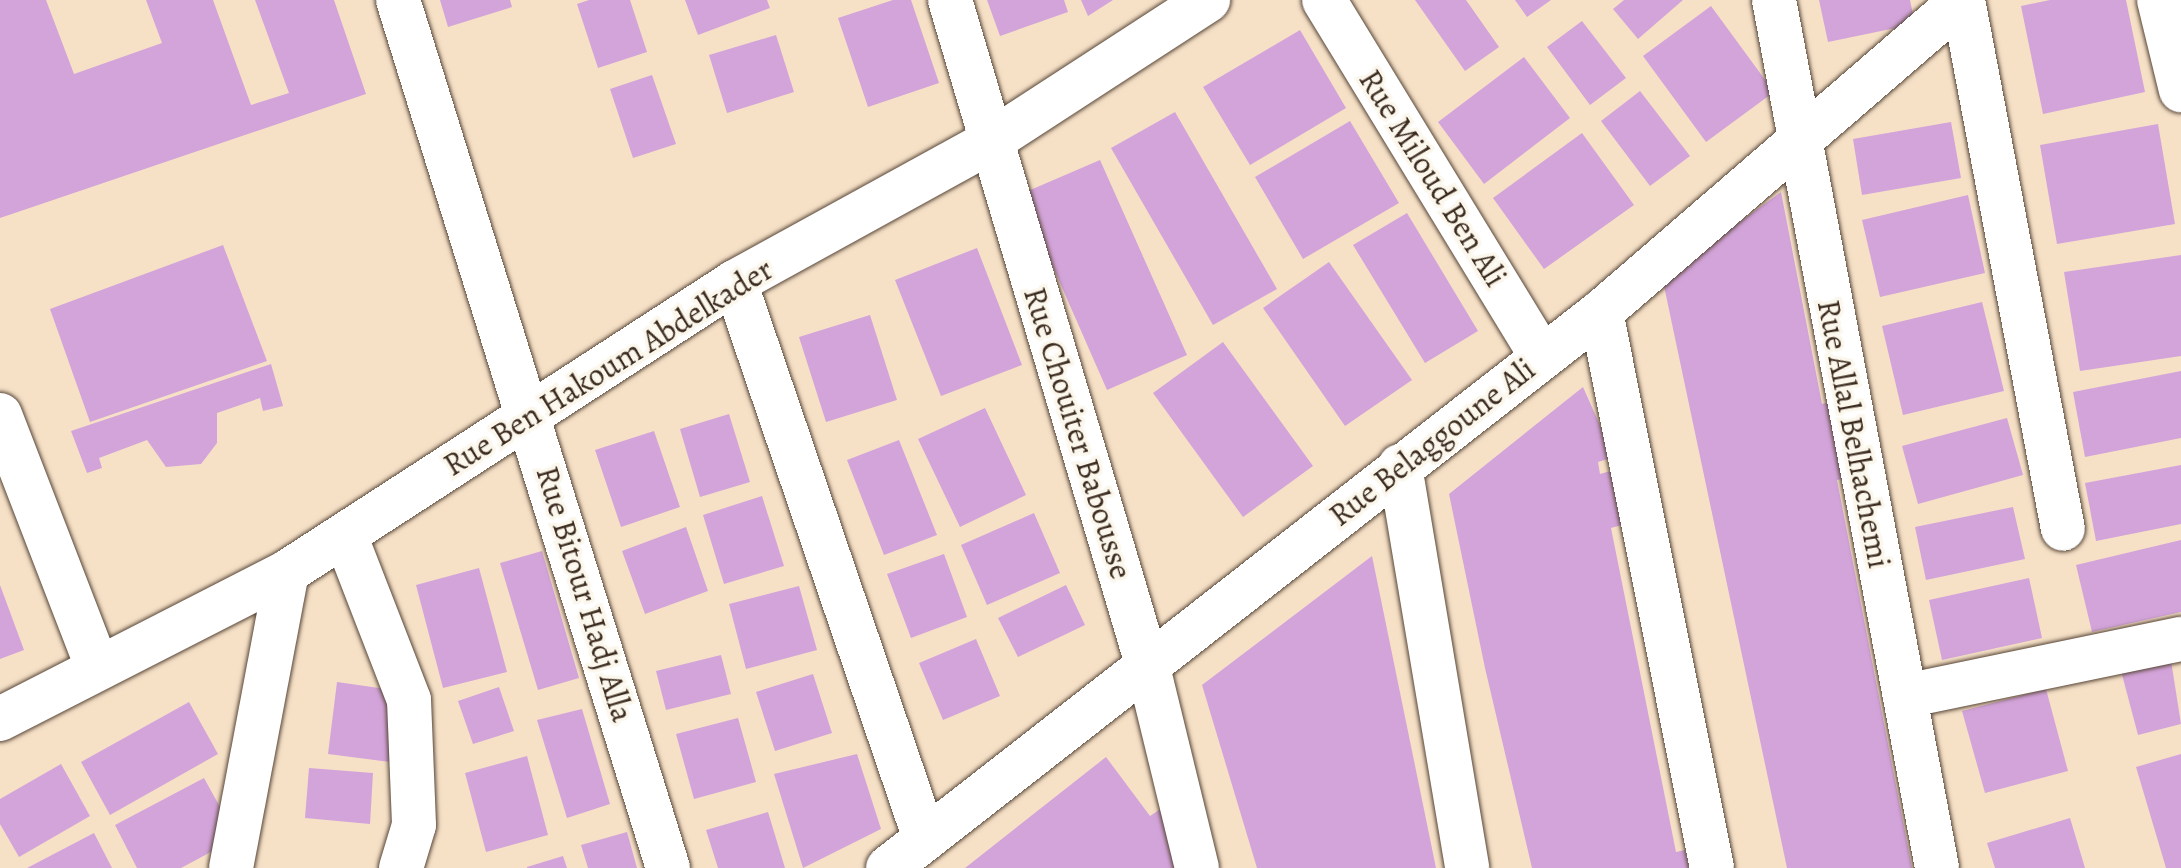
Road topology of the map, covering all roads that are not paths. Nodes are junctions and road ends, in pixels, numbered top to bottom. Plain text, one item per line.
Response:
1 (398, 0) edge
2 (950, 0) edge
3 (1208, 0) edge
4 (1324, 0) edge
5 (1774, 0) edge
6 (1963, 0) edge
7 (2167, 3) edge
8 (2181, 90) edge
9 (991, 141) junction
10 (1798, 144) junction
11 (735, 282) junction
12 (1601, 312) junction
13 (1542, 357) junction
14 (0, 415) edge
15 (531, 416) junction
16 (1400, 466) junction
17 (2063, 529) dead end
18 (345, 535) junction
19 (287, 572) junction
20 (2181, 639) edge
21 (97, 667) junction
22 (1148, 667) junction
23 (1905, 696) junction
24 (0, 719) edge
25 (924, 836) junction
26 (231, 868) edge
27 (401, 868) edge
28 (668, 868) edge
29 (888, 868) edge
30 (1197, 868) edge
31 (1467, 868) edge
32 (1712, 868) edge
33 (1937, 868) edge

1 - 15 street, Rue Bitour Hadj Alla
2 - 9 street, Rue Chouiter Babousse
3 - 9 street, Rue Ben Hakoum Abdelkader
4 - 13 street, Rue Miloud Ben Ali
5 - 10 street, Rue Allal Belhachemi
6 - 10 street, Rue Belaggoune Ali
6 - 17 street
7 - 8 street
9 - 11 street, Rue Ben Hakoum Abdelkader
9 - 22 street, Rue Chouiter Babousse
10 - 12 street, Rue Belaggoune Ali
10 - 23 street, Rue Allal Belhachemi
11 - 15 street, Rue Ben Hakoum Abdelkader
11 - 25 street
12 - 13 street, Rue Belaggoune Ali
12 - 32 street
13 - 16 street, Rue Belaggoune Ali
14 - 21 street
15 - 18 street, Rue Ben Hakoum Abdelkader
15 - 28 street, Rue Bitour Hadj Alla
16 - 22 street, Rue Belaggoune Ali
16 - 31 street
18 - 19 street, Rue Ben Hakoum Abdelkader
18 - 27 street
19 - 21 street, Rue Ben Hakoum Abdelkader
19 - 26 street
20 - 23 street
21 - 24 street, Rue Ben Hakoum Abdelkader
22 - 25 street, Rue Belaggoune Ali
22 - 30 street, Rue Chouiter Babousse
23 - 33 street, Rue Allal Belhachemi
25 - 29 street, Rue Belaggoune Ali

